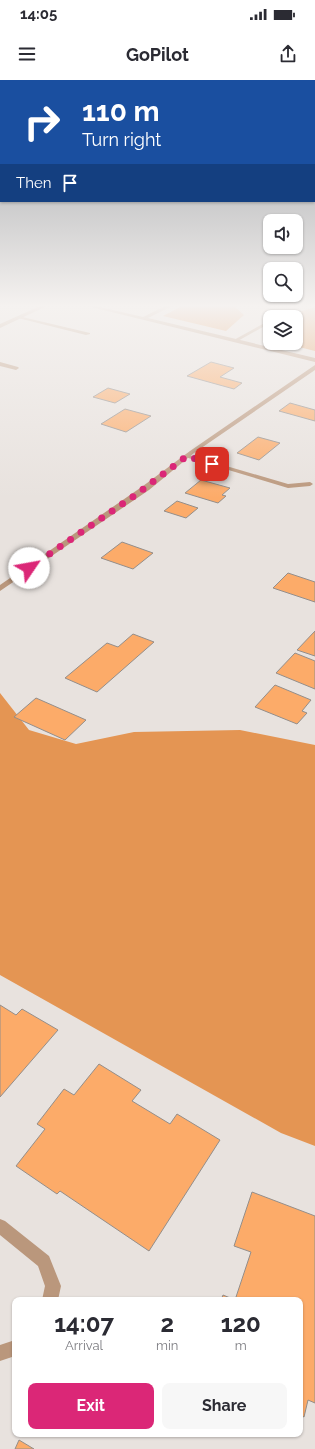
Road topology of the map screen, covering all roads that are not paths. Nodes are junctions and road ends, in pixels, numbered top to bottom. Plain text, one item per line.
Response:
1 (311, 370) edge
2 (187, 456) junction
3 (310, 484) dead end
4 (0, 589) edge
5 (0, 1226) edge
6 (51, 1297) edge
7 (12, 1349) edge
8 (0, 1353) edge

1 - 2 street
2 - 3 lane
2 - 4 street
5 - 6 street
7 - 8 street

